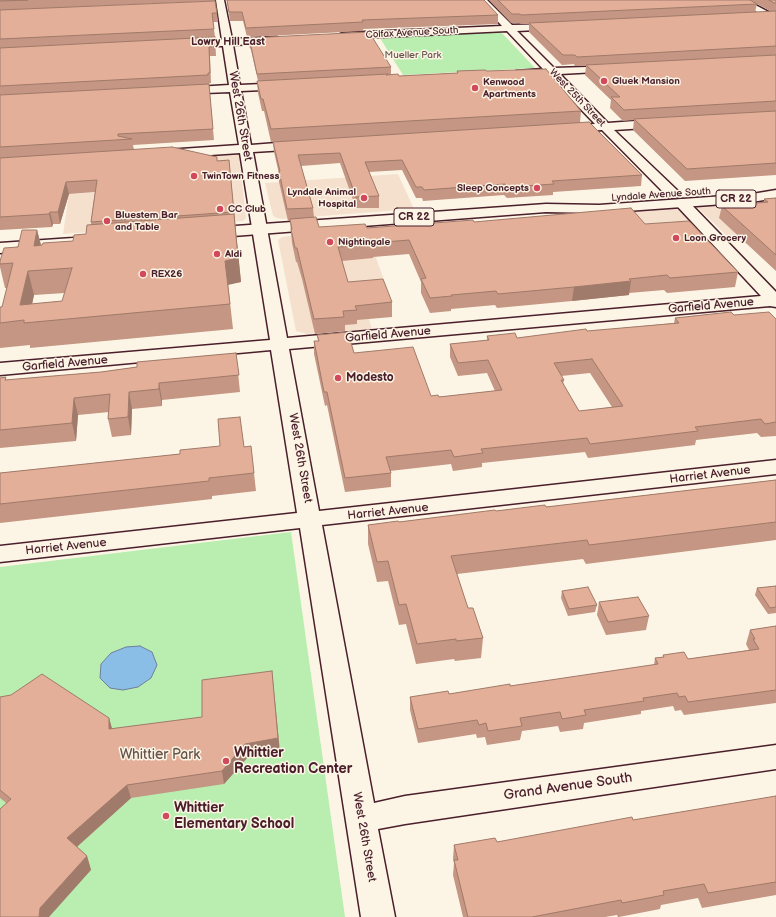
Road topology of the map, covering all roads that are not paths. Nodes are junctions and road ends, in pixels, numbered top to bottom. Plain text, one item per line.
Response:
1 (482, 0) edge
2 (740, 0) edge
3 (220, 4) edge
4 (748, 17) edge
5 (774, 17) edge
6 (565, 26) edge
7 (509, 28) junction
8 (329, 37) edge
9 (290, 39) edge
10 (228, 42) junction
11 (208, 43) edge
12 (625, 68) edge
13 (552, 72) junction
14 (508, 74) edge
15 (295, 85) edge
16 (236, 88) junction
17 (172, 92) edge
18 (674, 122) edge
19 (605, 127) junction
20 (553, 130) edge
21 (316, 144) edge
22 (246, 149) junction
23 (150, 155) edge
24 (776, 190) edge
25 (776, 194) edge
26 (678, 198) junction
27 (259, 229) junction
28 (195, 234) edge
29 (86, 242) edge
30 (0, 248) edge
31 (775, 301) edge
32 (279, 345) junction
33 (0, 369) edge
34 (776, 467) edge
35 (311, 520) junction
36 (0, 554) edge
37 (776, 757) edge
38 (374, 817) junction
39 (378, 917) edge

1 - 7 street, West 25th Street
2 - 5 street
3 - 10 street, West 26th Street
4 - 5 street
6 - 7 street, Colfax Avenue South
7 - 8 street, Colfax Avenue South
7 - 13 street, West 25th Street
9 - 10 street
10 - 11 street
10 - 16 street, West 26th Street
12 - 13 street
13 - 14 street
13 - 19 street, West 25th Street
15 - 16 street
16 - 17 street
16 - 22 street, West 26th Street
18 - 19 street
19 - 20 street
19 - 26 street, West 25th Street
21 - 22 street
22 - 23 street
22 - 27 street, West 26th Street
24 - 26 main road, Lyndale Avenue South / CR 22
25 - 26 main road, Lyndale Avenue South / CR 22
26 - 27 main road, Lyndale Avenue South / CR 22
26 - 31 street, West 25th Street
27 - 28 main road, Lyndale Avenue South / CR 22
27 - 32 street, West 26th Street
29 - 30 main road
31 - 32 street, Garfield Avenue
32 - 33 street, Garfield Avenue
32 - 35 street, West 26th Street
34 - 35 street, Harriet Avenue
35 - 36 street, Harriet Avenue
35 - 38 street, West 26th Street
37 - 38 street, Grand Avenue South
38 - 39 street, West 26th Street

